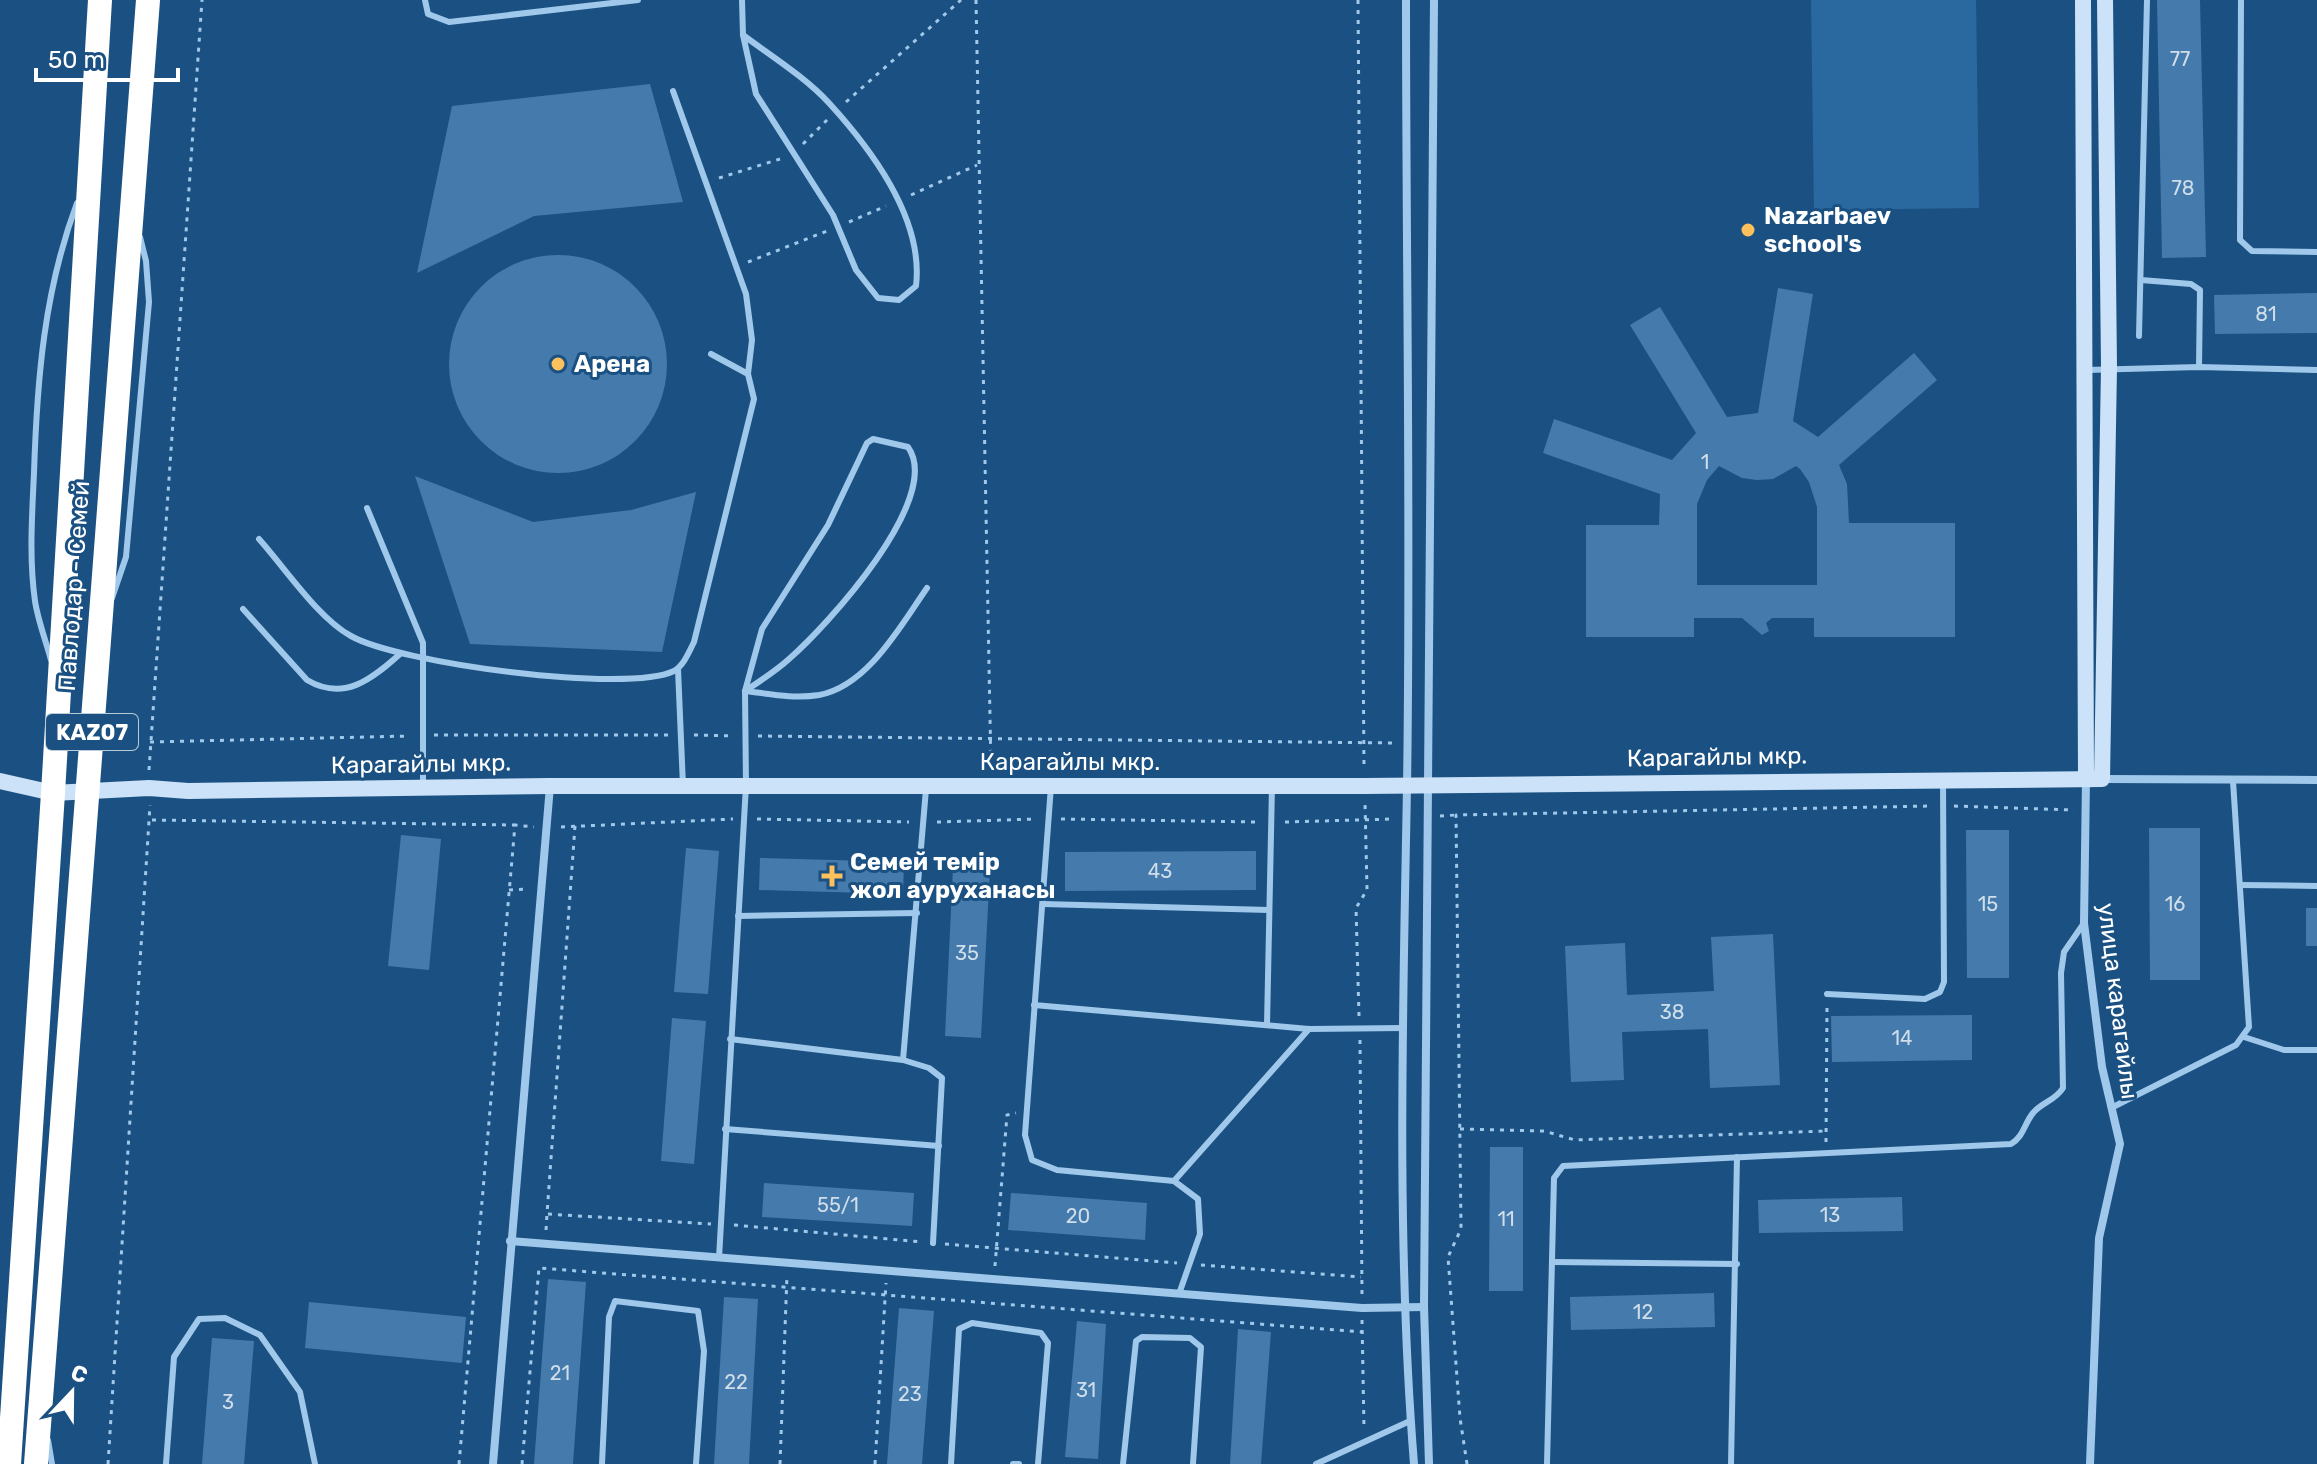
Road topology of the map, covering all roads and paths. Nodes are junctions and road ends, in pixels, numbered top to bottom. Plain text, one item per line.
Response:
1 (100, 0) edge
2 (148, 0) edge
3 (202, 0) edge
4 (425, 0) edge
5 (638, 0) edge
6 (742, 0) edge
7 (976, 0) edge
8 (1358, 0) edge
9 (1406, 0) edge
10 (1434, 0) edge
11 (2083, 0) edge
12 (2105, 0) edge
13 (2147, 0) edge
14 (2241, 0) edge
15 (743, 35) junction
16 (673, 91) dead end
17 (979, 164) junction
18 (89, 174) junction
19 (898, 201) junction
20 (838, 227) junction
21 (2317, 252) edge
22 (737, 266) junction
23 (2141, 280) junction
24 (2139, 336) dead end
25 (711, 354) dead end
26 (2109, 367) junction
27 (2199, 367) junction
28 (2087, 370) junction
29 (2317, 370) edge
30 (748, 374) junction
31 (367, 508) dead end
32 (259, 539) dead end
33 (927, 588) dead end
34 (243, 609) dead end
35 (400, 654) junction
36 (425, 658) junction
37 (678, 669) junction
38 (59, 689) junction
39 (745, 691) junction
40 (424, 735) junction
41 (681, 735) junction
42 (745, 736) junction
43 (990, 737) junction
44 (150, 742) junction
45 (1363, 743) junction
46 (1406, 743) junction
47 (1943, 778) junction
48 (2094, 779) junction
49 (2317, 780) edge
50 (0, 781) edge
51 (2233, 781) junction
52 (746, 785) junction
53 (1407, 785) junction
54 (1426, 785) junction
55 (550, 786) junction
56 (683, 786) junction
57 (926, 786) junction
58 (991, 786) junction
59 (1051, 786) junction
60 (1272, 786) junction
61 (1364, 786) junction
62 (149, 788) junction
63 (422, 788) junction
64 (88, 792) junction
65 (53, 793) junction
66 (1943, 806) junction
67 (2086, 810) junction
68 (744, 819) junction
69 (1049, 819) junction
70 (1406, 819) junction
71 (152, 820) junction
72 (1365, 821) junction
73 (923, 822) junction
74 (1271, 823) junction
75 (515, 825) junction
76 (575, 826) junction
77 (547, 828) junction
78 (2240, 885) junction
79 (2317, 886) edge
80 (541, 889) junction
81 (509, 890) junction
82 (1043, 904) junction
83 (1269, 910) junction
84 (917, 913) junction
85 (738, 916) junction
86 (2084, 923) junction
87 (1827, 994) joint
88 (1034, 1005) junction
89 (1267, 1025) junction
90 (1360, 1028) junction
91 (1403, 1028) junction
92 (1309, 1029) junction
93 (2244, 1037) junction
94 (730, 1039) junction
95 (2317, 1050) edge
96 (903, 1060) junction
97 (2111, 1108) junction
98 (1027, 1109) junction
99 (725, 1129) junction
100 (1460, 1129) junction
101 (1826, 1131) junction
102 (939, 1146) junction
103 (1826, 1153) junction
104 (1737, 1157) junction
105 (1174, 1181) junction
106 (720, 1224) junction
107 (510, 1241) junction
108 (933, 1243) junction
109 (997, 1249) junction
110 (719, 1258) junction
111 (1552, 1262) junction
112 (788, 1263) junction
113 (1189, 1264) junction
114 (1737, 1264) junction
115 (887, 1271) junction
116 (1362, 1277) junction
117 (994, 1279) junction
118 (787, 1288) junction
119 (1179, 1294) junction
120 (886, 1296) junction
121 (994, 1303) junction
122 (1424, 1307) junction
123 (1362, 1308) junction
124 (1406, 1308) junction
125 (1362, 1332) junction
126 (41, 1402) junction
127 (1410, 1421) junction
128 (1364, 1444) junction
129 (9, 1464) edge
130 (36, 1464) edge
131 (52, 1464) edge
132 (108, 1464) edge
133 (166, 1464) edge
134 (315, 1464) edge
135 (459, 1464) edge
136 (493, 1464) edge
137 (522, 1464) edge
138 (602, 1464) edge
139 (696, 1464) edge
140 (780, 1464) edge
141 (875, 1464) edge
142 (951, 1464) edge
143 (1038, 1464) edge
144 (1123, 1464) edge
145 (1193, 1464) edge
146 (1316, 1464) edge
147 (1414, 1464) edge
148 (1429, 1464) edge
149 (1467, 1464) edge
150 (1547, 1464) edge
151 (1731, 1464) edge
152 (2090, 1464) edge

1 - 18 highway, Павлодар - Семей / KAZ07
2 - 64 highway, Павлодар - Семей / KAZ07
3 - 44 path
4 - 5 lane
6 - 15 lane
7 - 17 path
8 - 45 path
9 - 46 street
10 - 54 street
11 - 28 street
12 - 26 street
13 - 23 lane
14 - 21 lane
15 - 19 lane
15 - 20 lane
16 - 22 lane
17 - 19 path
17 - 43 path
18 - 38 highway, Павлодар - Семей / KAZ07
18 - 38 lane
19 - 20 path
19 - 20 lane
20 - 22 path
22 - 30 lane
23 - 24 lane
23 - 27 lane
25 - 30 lane
26 - 27 lane
26 - 28 lane
26 - 48 street
27 - 29 lane
28 - 48 street
30 - 37 lane
31 - 36 lane
32 - 35 lane
33 - 39 lane
34 - 35 lane
35 - 36 lane
36 - 37 lane
36 - 40 lane
37 - 41 lane
38 - 65 highway, Павлодар - Семей / KAZ07
39 - 39 lane
39 - 42 lane
40 - 41 path
40 - 44 path
40 - 63 lane
41 - 42 path
41 - 56 lane
42 - 43 path
42 - 52 lane
43 - 45 path
43 - 58 path
44 - 62 path
45 - 46 path
45 - 61 path
46 - 53 street
47 - 48 street, Карагайлы мкр.
47 - 54 street, Карагайлы мкр.
47 - 66 lane
48 - 51 street
48 - 67 street, улица карагайлы
49 - 51 street
50 - 65 street, Карагайлы мкр.
51 - 78 lane
52 - 56 street, Карагайлы мкр.
52 - 57 street, Карагайлы мкр.
52 - 68 lane
53 - 54 street, Карагайлы мкр.
53 - 61 street, Карагайлы мкр.
53 - 70 street
54 - 122 street
55 - 56 street, Карагайлы мкр.
55 - 63 street, Карагайлы мкр.
55 - 77 street
57 - 58 street, Карагайлы мкр.
57 - 73 lane
58 - 59 street, Карагайлы мкр.
59 - 60 street, Карагайлы мкр.
59 - 69 lane
60 - 61 street, Карагайлы мкр.
60 - 74 lane
61 - 72 path
62 - 63 street, Карагайлы мкр.
62 - 64 street, Карагайлы мкр.
62 - 71 path
64 - 65 street, Карагайлы мкр.
64 - 126 highway, Павлодар - Семей / KAZ07
65 - 129 highway, Павлодар - Семей / KAZ07
66 - 67 path
66 - 87 lane
66 - 100 path
67 - 86 street, улица карагайлы
68 - 73 path
68 - 76 path
68 - 85 lane
69 - 73 path
69 - 74 path
69 - 82 lane
70 - 72 path
70 - 91 street
71 - 75 path
71 - 132 path
72 - 74 path
72 - 90 path
73 - 84 lane
74 - 83 lane
75 - 77 path
75 - 81 path
76 - 77 path
76 - 106 path
77 - 80 street
78 - 79 lane
78 - 93 lane
80 - 81 path
80 - 107 street
81 - 135 path
82 - 83 lane
82 - 88 lane
83 - 89 lane
84 - 85 lane
84 - 96 lane
85 - 94 lane
86 - 97 street, улица карагайлы
86 - 103 lane
87 - 101 path
88 - 89 lane
88 - 98 lane
89 - 92 lane
90 - 91 lane
90 - 92 lane
90 - 116 path
91 - 124 street
92 - 105 lane
93 - 95 lane
93 - 97 lane
94 - 96 lane
94 - 99 lane
96 - 102 lane
97 - 152 street, улица карагайлы
98 - 105 lane
98 - 109 path
99 - 102 lane
99 - 106 lane
100 - 101 path
100 - 149 path
101 - 103 path
102 - 108 lane
103 - 104 lane
104 - 111 lane
104 - 114 lane
105 - 113 lane
106 - 108 path
106 - 110 lane
107 - 110 street
107 - 136 street
108 - 109 path
109 - 113 path
109 - 117 path
110 - 112 street
111 - 114 lane
111 - 150 lane
112 - 115 street
112 - 118 path
113 - 116 path
113 - 119 lane
114 - 151 lane
115 - 117 street
115 - 120 path
116 - 123 path
117 - 119 street
117 - 121 path
118 - 120 path
118 - 137 path
118 - 140 path
119 - 123 street
120 - 121 path
120 - 141 path
121 - 125 path
122 - 124 street
122 - 148 street
123 - 124 street
123 - 125 path
124 - 127 street
125 - 128 path
126 - 130 highway, Павлодар - Семей / KAZ07
126 - 131 lane
127 - 128 lane
127 - 147 street
128 - 146 lane
133 - 134 lane
138 - 139 lane
142 - 143 lane
144 - 145 lane

